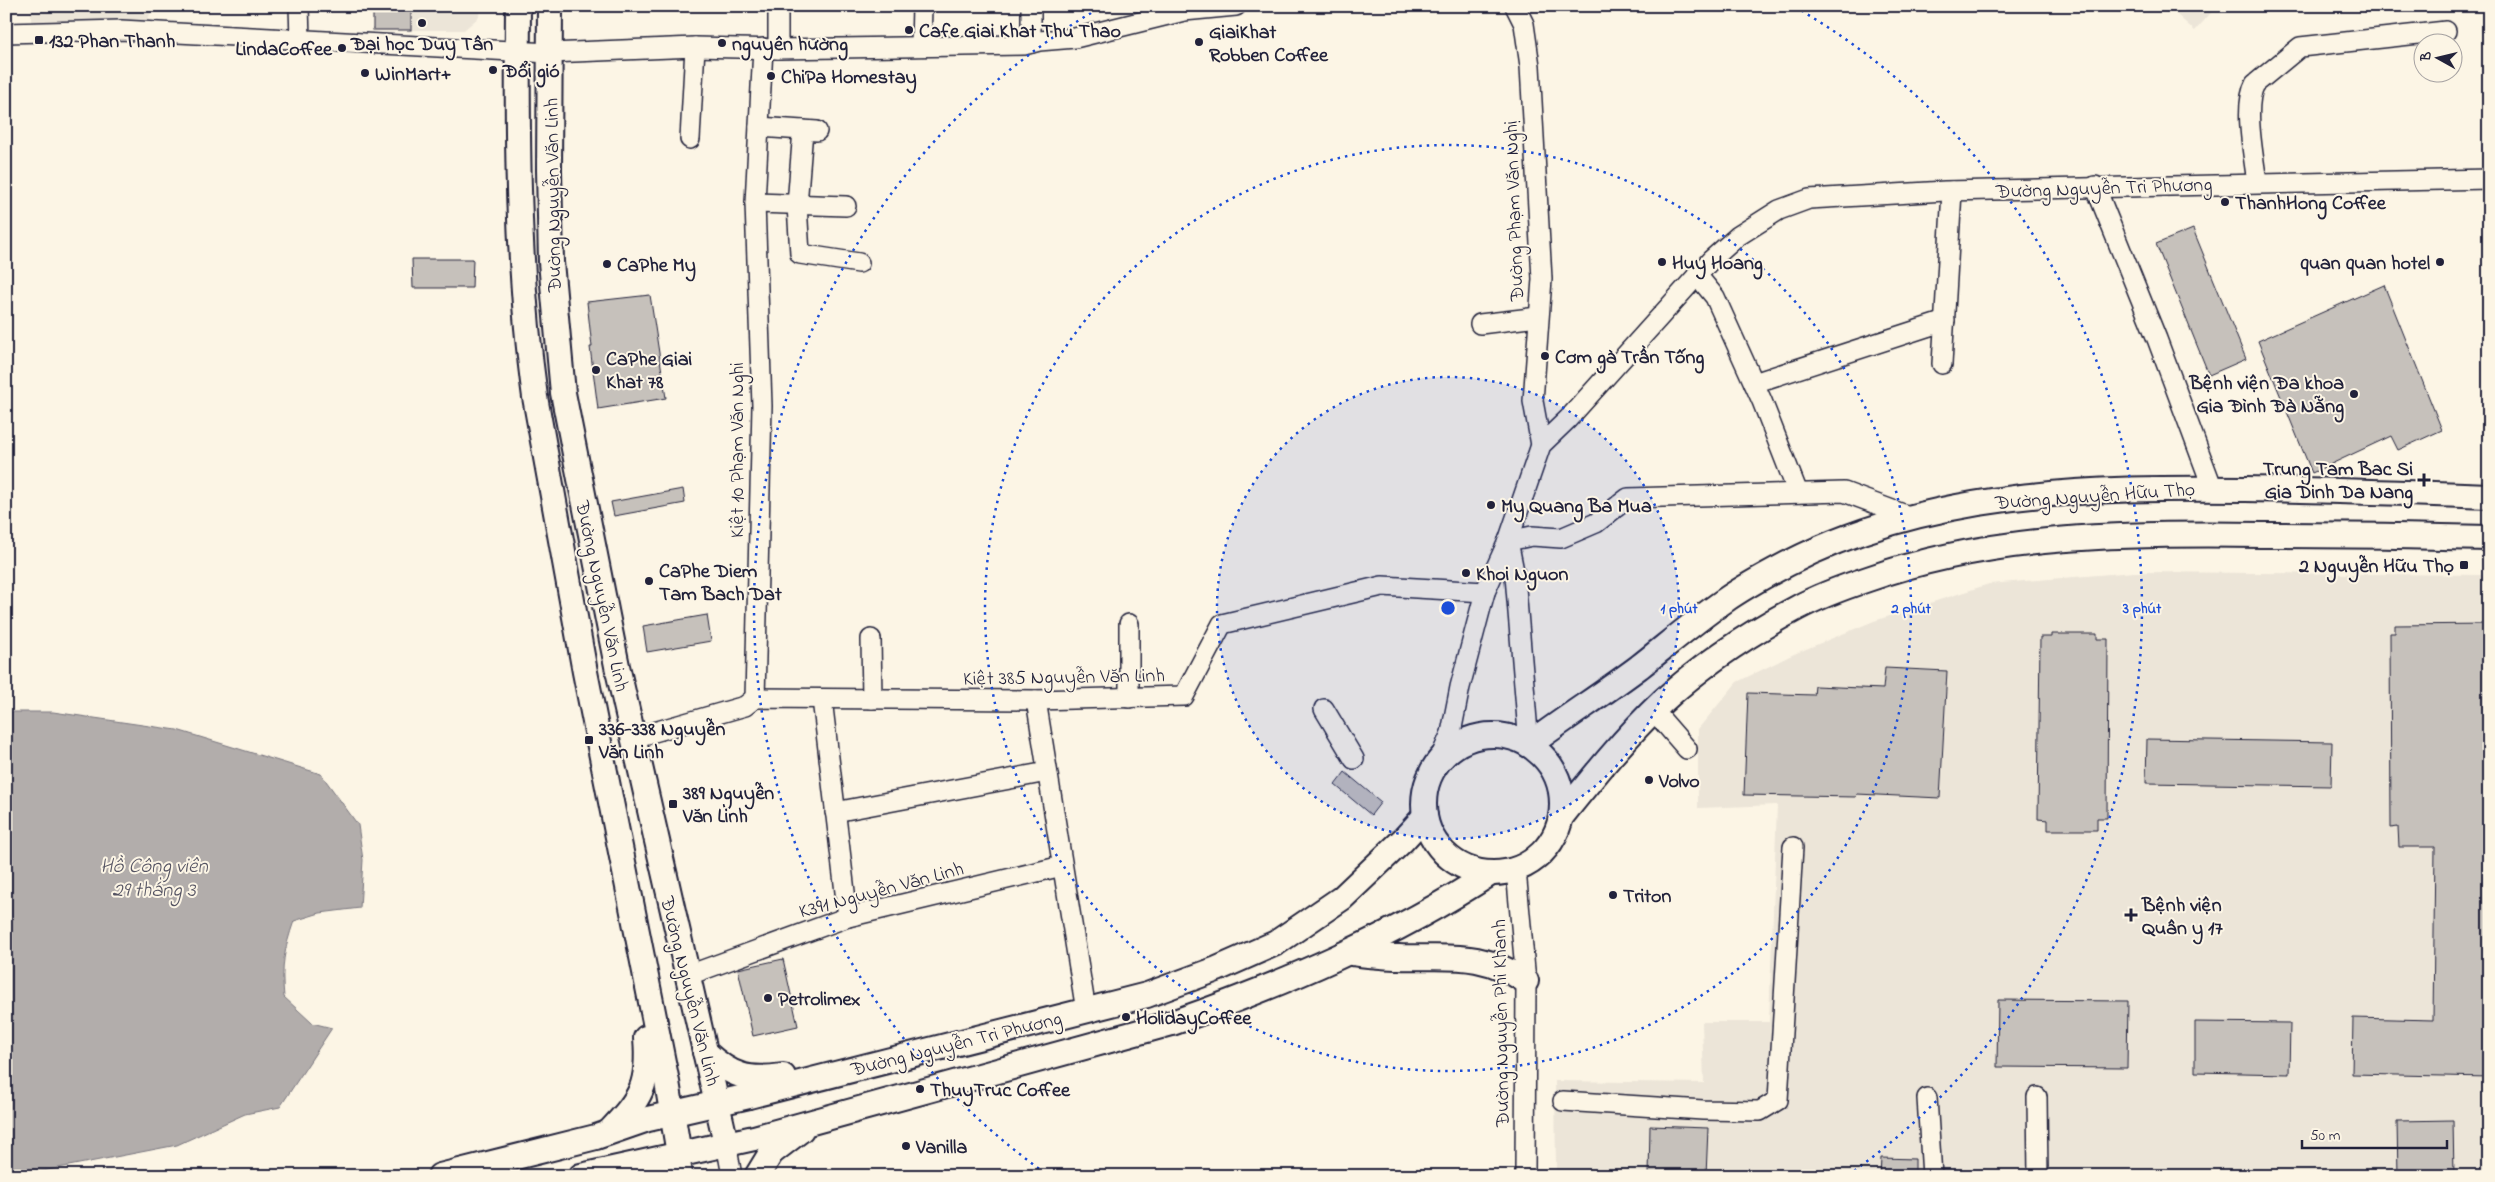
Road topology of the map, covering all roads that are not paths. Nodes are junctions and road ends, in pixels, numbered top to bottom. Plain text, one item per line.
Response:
1 (300, 6) edge
2 (518, 6) edge
3 (550, 6) edge
4 (778, 6) edge
5 (922, 6) edge
6 (1031, 6) edge
7 (1236, 6) edge
8 (1516, 6) edge
9 (1184, 9) edge
10 (2446, 31) dead end
11 (6, 34) edge
12 (300, 39) junction
13 (1031, 43) junction
14 (921, 46) junction
15 (696, 47) junction
16 (771, 48) junction
17 (518, 52) junction
18 (550, 53) junction
19 (759, 127) junction
20 (690, 138) dead end
21 (2489, 179) edge
22 (2257, 183) junction
23 (2095, 186) junction
24 (1952, 191) junction
25 (755, 203) junction
26 (797, 205) junction
27 (846, 206) dead end
28 (859, 263) dead end
29 (1697, 275) junction
30 (1538, 316) junction
31 (1945, 320) junction
32 (1480, 324) dead end
33 (1942, 364) dead end
34 (1754, 383) junction
35 (1541, 445) junction
36 (577, 466) junction
37 (548, 472) junction
38 (2213, 489) junction
39 (1798, 493) junction
40 (2489, 496) edge
41 (1910, 517) junction
42 (2489, 538) edge
43 (1508, 541) junction
44 (1485, 592) junction
45 (1129, 624) dead end
46 (871, 639) dead end
47 (617, 666) junction
48 (585, 672) junction
49 (755, 698) junction
50 (1129, 698) junction
51 (822, 699) junction
52 (872, 699) junction
53 (1036, 700) junction
54 (1324, 709) dead end
55 (1654, 711) junction
56 (633, 738) junction
57 (1529, 745) junction
58 (1687, 749) dead end
59 (1354, 759) dead end
60 (1438, 763) junction
61 (1047, 772) junction
62 (835, 812) junction
63 (1425, 816) junction
64 (1561, 817) junction
65 (1793, 847) dead end
66 (1062, 866) junction
67 (1516, 870) junction
68 (1491, 874) junction
69 (848, 917) junction
70 (1348, 953) junction
71 (645, 969) junction
72 (686, 976) junction
73 (1526, 981) junction
74 (1086, 1011) junction
75 (706, 1052) junction
76 (822, 1076) junction
77 (1927, 1098) dead end
78 (2037, 1098) dead end
79 (1563, 1101) dead end
80 (719, 1103) junction
81 (671, 1114) junction
82 (815, 1121) junction
83 (608, 1133) junction
84 (726, 1143) junction
85 (681, 1165) edge
86 (590, 1175) edge
87 (440, 1176) edge
88 (732, 1176) edge
89 (758, 1176) edge
90 (1525, 1176) edge
91 (1932, 1176) edge
92 (2038, 1176) edge

1 - 12 street
2 - 17 main road, Đường Nguyễn Văn Linh
3 - 18 main road, Đường Nguyễn Văn Linh
4 - 16 street, Kiệt 10 Phạm Văn Nghi
5 - 14 street
6 - 13 street
7 - 9 street
8 - 30 street, Đường Phạm Văn Nghị
9 - 13 street
10 - 22 street
11 - 12 street
12 - 17 street
13 - 14 street
14 - 16 street
15 - 16 street
15 - 18 street
15 - 20 street
16 - 19 street, Kiệt 10 Phạm Văn Nghi
17 - 18 street
17 - 37 main road, Đường Nguyễn Văn Linh
18 - 36 main road, Đường Nguyễn Văn Linh
19 - 25 street, Kiệt 10 Phạm Văn Nghi
19 - 26 street
21 - 22 street, Đường Nguyễn Tri Phương
22 - 23 street, Đường Nguyễn Tri Phương
23 - 24 street, Đường Nguyễn Tri Phương
23 - 38 street
24 - 29 street, Đường Nguyễn Tri Phương
24 - 31 street
25 - 26 street
25 - 49 street, Kiệt 10 Phạm Văn Nghi
26 - 27 street
26 - 28 street
29 - 34 street
29 - 35 street, Đường Nguyễn Tri Phương
30 - 32 street
30 - 35 street, Đường Phạm Văn Nghị
31 - 33 street
31 - 34 street
34 - 39 street
35 - 43 street, Đường Nguyễn Tri Phương
36 - 37 main road
36 - 47 main road, Đường Nguyễn Văn Linh
37 - 48 main road, Đường Nguyễn Văn Linh
38 - 40 main road, Đường Nguyễn Hữu Thọ
38 - 41 main road, Đường Nguyễn Hữu Thọ
39 - 41 street
39 - 43 street
41 - 57 main road, Đường Nguyễn Hữu Thọ
42 - 55 main road, Đường Nguyễn Hữu Thọ
43 - 44 street, Đường Nguyễn Tri Phương
43 - 57 street
44 - 50 street, Kiệt 385 Nguyễn Văn Linh
44 - 60 street, Đường Nguyễn Tri Phương
45 - 50 street
46 - 52 street
47 - 48 main road
47 - 56 main road, Đường Nguyễn Văn Linh
48 - 71 main road, Đường Nguyễn Văn Linh
49 - 51 street, Kiệt 385 Nguyễn Văn Linh
49 - 56 street, Kiệt 385 Nguyễn Văn Linh
50 - 53 street, Kiệt 385 Nguyễn Văn Linh
51 - 52 street, Kiệt 385 Nguyễn Văn Linh
51 - 62 street
52 - 53 street, Kiệt 385 Nguyễn Văn Linh
53 - 61 street
54 - 59 street
55 - 58 street
55 - 64 main road, Đường Nguyễn Hữu Thọ
56 - 72 main road, Đường Nguyễn Văn Linh
57 - 60 main road
57 - 64 main road
60 - 63 main road
61 - 62 street
61 - 66 street
62 - 69 street
63 - 68 main road
63 - 74 main road, Đường Nguyễn Tri Phương
64 - 67 main road
65 - 79 street
66 - 69 street, K391 Nguyễn Văn Linh
66 - 74 street
67 - 68 main road
67 - 73 street, Đường Nguyễn Phi Khanh
68 - 70 main road, Đường Nguyễn Tri Phương
69 - 72 street, K391 Nguyễn Văn Linh
70 - 73 main road
70 - 82 main road, Đường Nguyễn Tri Phương
71 - 81 main road, Đường Nguyễn Văn Linh
71 - 83 main road
72 - 75 main road, Đường Nguyễn Văn Linh
73 - 90 street, Đường Nguyễn Phi Khanh
74 - 76 main road, Đường Nguyễn Tri Phương
75 - 76 main road
75 - 80 main road, Đường Nguyễn Văn Linh
76 - 80 main road, Đường Nguyễn Tri Phương
77 - 91 street
78 - 92 street
80 - 81 main road, Đường Nguyễn Tri Phương
80 - 84 main road, Đường Nguyễn Văn Linh
81 - 83 main road, Đường Nguyễn Tri Phương
81 - 85 main road, Đường Nguyễn Văn Linh
82 - 84 main road, Đường Nguyễn Tri Phương
82 - 89 main road
83 - 87 main road, Đường Nguyễn Tri Phương
84 - 85 main road, Đường Nguyễn Tri Phương
84 - 88 street, Đường Nguyễn Văn Linh
85 - 86 main road, Đường Nguyễn Tri Phương

